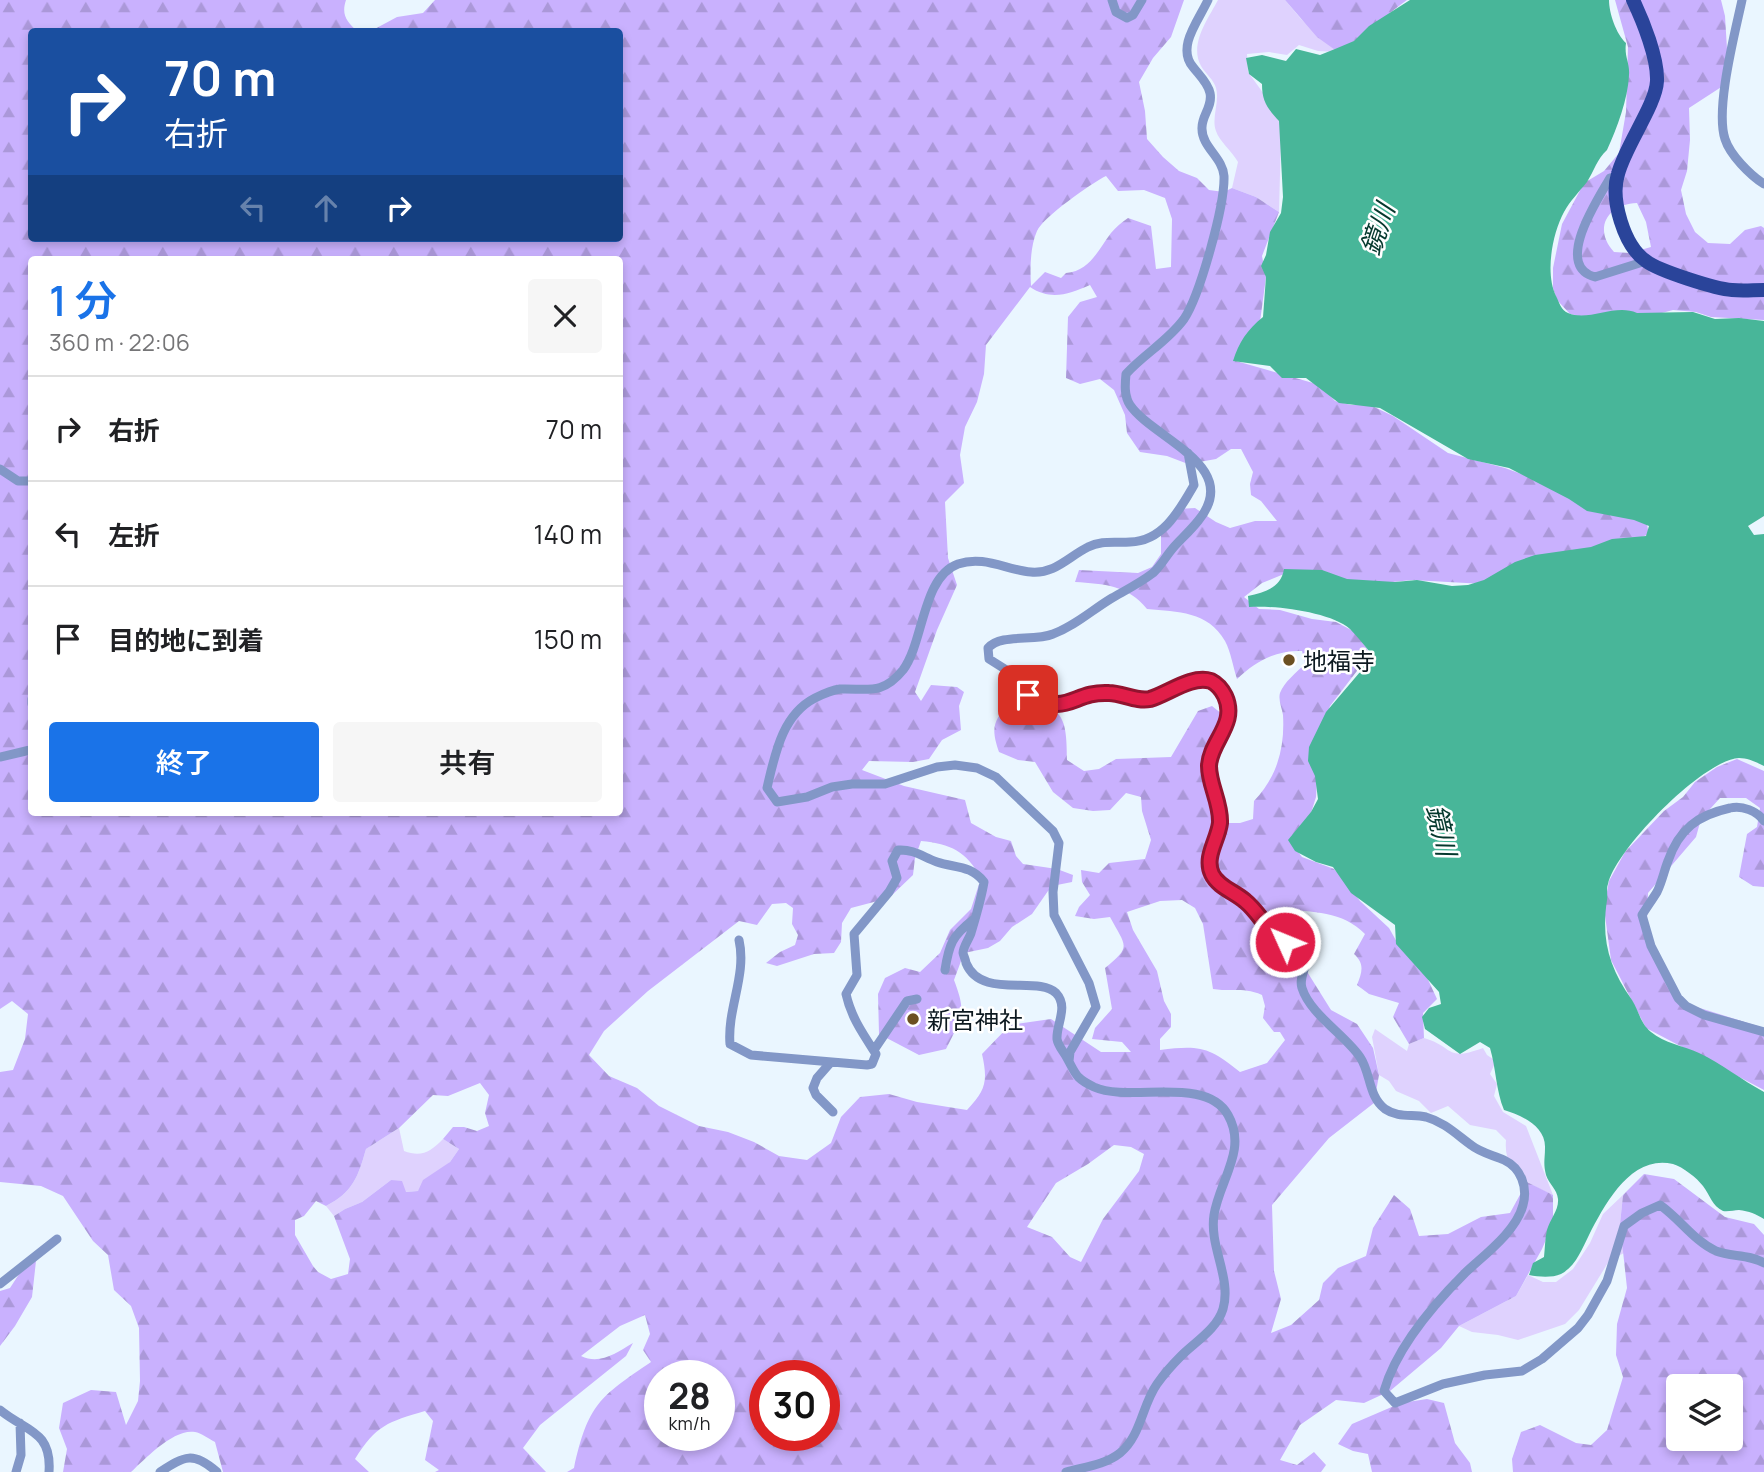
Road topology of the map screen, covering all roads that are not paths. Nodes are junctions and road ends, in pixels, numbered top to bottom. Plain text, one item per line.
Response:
1 (1112, 0) edge
2 (1142, 0) edge
3 (1208, 0) edge
4 (1633, 0) edge
5 (1742, 0) edge
6 (1616, 177) junction
7 (1764, 184) edge
8 (1646, 261) junction
9 (1764, 290) edge
10 (1187, 452) junction
11 (0, 469) edge
12 (28, 481) edge
13 (28, 750) edge
14 (0, 757) edge
15 (1764, 821) edge
16 (975, 918) junction
17 (739, 940) dead end
18 (945, 970) dead end
19 (917, 999) dead end
20 (1764, 1032) edge
21 (874, 1050) junction
22 (1069, 1061) junction
23 (831, 1062) junction
24 (833, 1112) dead end
25 (57, 1239) dead end
26 (1764, 1263) edge
27 (0, 1284) edge
28 (0, 1410) edge
29 (20, 1423) junction
30 (16, 1472) edge
31 (49, 1472) edge
32 (160, 1472) edge
33 (217, 1472) edge
34 (1066, 1472) edge

1 - 2 street
3 - 10 street
4 - 6 main road
5 - 7 street
6 - 8 main road
6 - 8 street
8 - 9 main road
10 - 22 street
10 - 26 street
11 - 12 street
13 - 14 street
15 - 20 street
16 - 18 street
16 - 21 street
16 - 22 street
17 - 23 street
19 - 21 street
21 - 23 street
22 - 34 street
23 - 24 street
25 - 27 street
28 - 29 street
29 - 30 street
29 - 31 street
32 - 33 street

